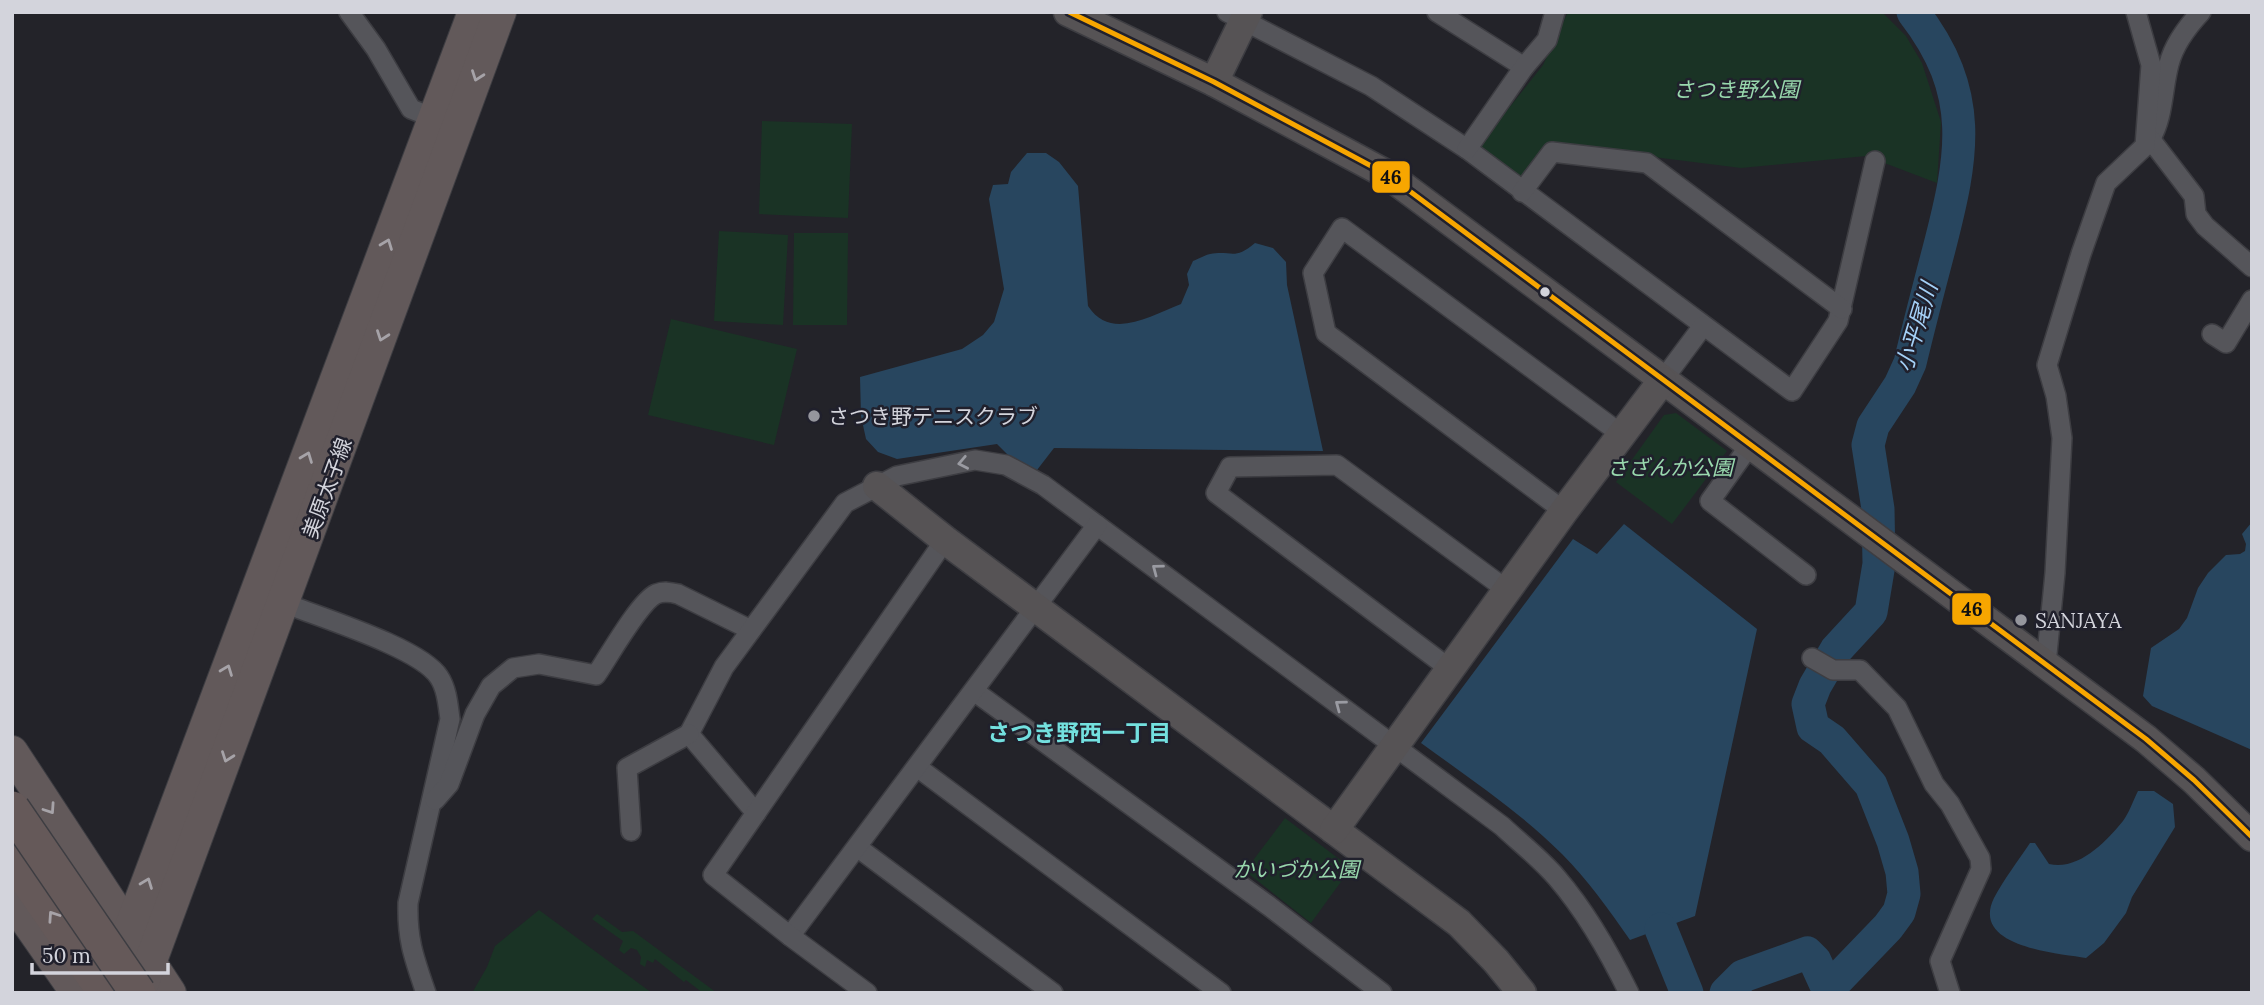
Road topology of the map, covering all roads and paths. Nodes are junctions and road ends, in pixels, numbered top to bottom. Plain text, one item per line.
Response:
1 (349, 12) edge
2 (474, 12) edge
3 (500, 12) edge
4 (1068, 12) edge
5 (1437, 12) edge
6 (1555, 12) edge
7 (2136, 12) edge
8 (2201, 12) edge
9 (1240, 15) edge
10 (1524, 67) junction
11 (1214, 82) junction
12 (434, 118) junction
13 (2148, 143) junction
14 (1466, 149) junction
15 (1875, 161) dead end
16 (1522, 192) junction
17 (2252, 267) edge
18 (2252, 300) edge
19 (1842, 309) junction
20 (1703, 326) junction
21 (2212, 334) dead end
22 (1662, 381) junction
23 (1621, 434) junction
24 (1750, 445) junction
25 (877, 485) junction
26 (1564, 511) junction
27 (1097, 524) junction
28 (945, 540) junction
29 (1806, 575) dead end
30 (1507, 590) junction
31 (284, 603) junction
32 (1036, 607) junction
33 (751, 630) junction
34 (1812, 657) dead end
35 (2046, 664) junction
36 (1450, 669) junction
37 (974, 691) junction
38 (690, 734) junction
39 (1395, 746) junction
40 (12, 752) edge
41 (917, 767) junction
42 (432, 803) junction
43 (12, 809) edge
44 (756, 813) junction
45 (1334, 830) junction
46 (631, 831) dead end
47 (2252, 837) edge
48 (857, 847) junction
49 (12, 857) edge
50 (12, 901) edge
51 (130, 929) junction
52 (790, 936) junction
53 (143, 983) edge
54 (77, 993) edge
55 (106, 993) edge
56 (170, 993) edge
57 (426, 993) edge
58 (867, 993) edge
59 (1053, 993) edge
60 (1221, 993) edge
61 (1382, 993) edge
62 (1522, 993) edge
63 (1629, 993) edge
64 (1950, 993) edge

1 - 12 street
2 - 12 main road, 美原太子線
3 -> 31 main road, 美原太子線
4 - 11 street
5 - 10 street
6 - 10 street
7 - 13 street
8 - 13 street
9 - 11 street
9 - 14 street
10 - 14 street
11 - 22 street
51 -> 12 main road, 美原太子線
13 - 17 street
13 - 35 street
14 - 16 street
15 - 19 street
16 - 19 street
16 - 20 street
18 - 21 street
19 - 20 street
20 - 22 street
22 - 23 street
22 - 24 street
23 - 26 street
23 - 26 street
24 - 29 street
24 - 35 street
27 -> 25 street
25 - 28 street
25 - 33 street
26 - 30 street
27 - 32 street
39 -> 27 street
28 - 32 street
28 - 44 street
30 - 36 street
30 - 36 street
31 - 42 street
31 -> 53 main road, 美原太子線
32 - 37 street
32 - 45 street
33 - 38 street
33 - 42 street
34 - 64 street
35 - 47 street
36 - 39 street
37 - 41 street
37 - 61 street
38 - 44 street
38 - 46 street
39 - 45 street
39 - 63 street
40 -> 51 main road
41 - 48 street
41 - 60 street
42 - 57 street
43 - 53 highway, bridge
44 - 52 street
45 - 62 street
48 - 52 street
48 - 59 street
55 -> 49 highway
50 - 54 main road
51 - 53 main road
51 - 55 main road, 美原太子線
52 - 58 street
53 - 56 main road

